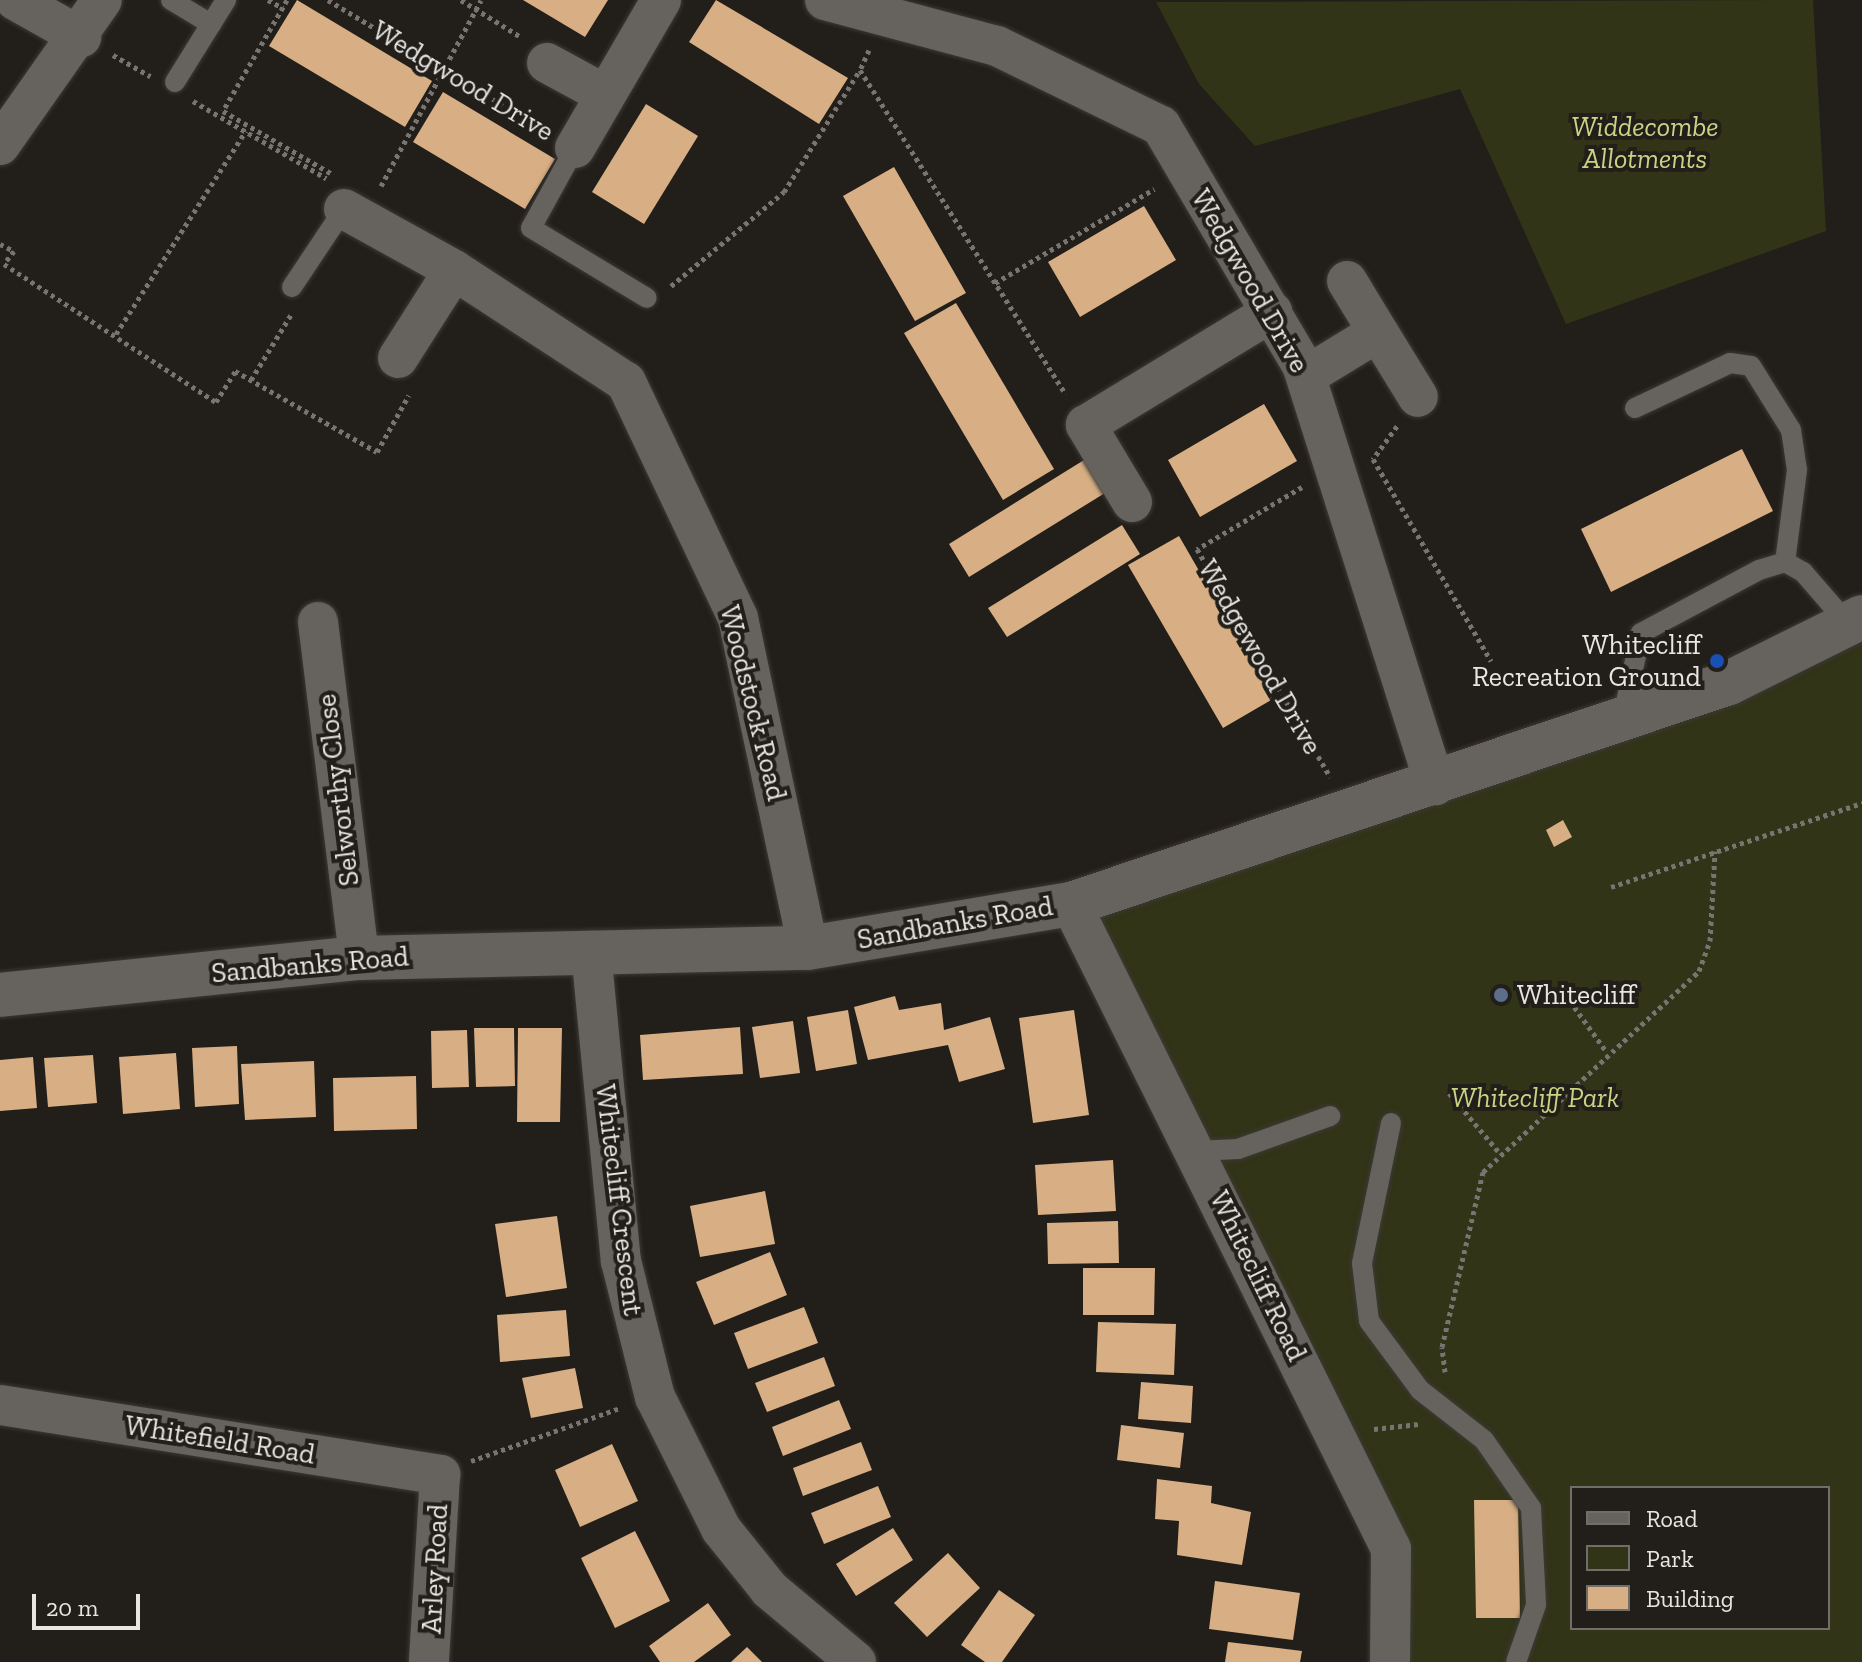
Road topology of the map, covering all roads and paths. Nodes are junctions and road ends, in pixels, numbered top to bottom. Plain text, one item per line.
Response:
1 (15, 0) edge
2 (102, 0) edge
3 (171, 0) edge
4 (226, 0) edge
5 (268, 0) edge
6 (287, 0) edge
7 (328, 0) edge
8 (461, 0) edge
9 (481, 0) edge
10 (661, 0) edge
11 (825, 0) edge
12 (283, 8) junction
13 (476, 9) junction
14 (883, 21) junction
15 (211, 24) junction
16 (81, 37) junction
17 (547, 63) joint
18 (860, 70) junction
19 (447, 72) junction
20 (175, 82) dead end
21 (604, 94) junction
22 (0, 145) edge
23 (575, 148) junction
24 (1186, 170) junction
25 (355, 196) junction
26 (0, 244) edge
27 (454, 270) junction
28 (1347, 281) dead end
29 (995, 283) junction
30 (292, 287) joint
31 (647, 298) joint
32 (1272, 312) junction
33 (1378, 332) junction
34 (116, 334) junction
35 (398, 358) joint
36 (1306, 376) junction
37 (251, 380) junction
38 (1418, 397) joint
39 (1635, 408) dead end
40 (1086, 425) junction
41 (1335, 468) junction
42 (1132, 502) dead end
43 (1785, 562) junction
44 (1855, 621) edge
45 (318, 622) dead end
46 (1491, 661) dead end
47 (1622, 720) junction
48 (1330, 778) dead end
49 (1435, 785) junction
50 (1862, 803) edge
51 (1715, 851) junction
52 (1611, 887) dead end
53 (1071, 904) junction
54 (808, 948) junction
55 (591, 951) junction
56 (359, 958) junction
57 (1565, 994) dead end
58 (0, 995) edge
59 (1606, 1051) junction
60 (1449, 1093) dead end
61 (1330, 1116) dead end
62 (1391, 1123) dead end
63 (1197, 1151) junction
64 (1498, 1151) junction
65 (655, 1397) junction
66 (0, 1405) edge
67 (1450, 1413) junction
68 (1333, 1430) junction
69 (503, 1447) dead end
70 (440, 1475) joint
71 (429, 1662) edge
72 (856, 1662) edge
73 (1390, 1662) edge
74 (1516, 1662) edge

1 - 16 street
2 - 16 street
3 - 15 lane
4 - 15 lane
5 - 12 path
6 - 12 path
7 - 19 path, Wedgwood Drive
8 - 13 path
9 - 13 path
10 - 21 street, Wedgwood Drive
11 - 14 street, Wedgwood Drive
12 - 25 path
13 - 17 path
13 - 19 path
14 - 18 path
14 - 24 street, Wedgwood Drive
15 - 20 lane
16 - 22 street
17 - 21 street
18 - 29 path
18 - 31 path
19 - 23 path, Wedgwood Drive
19 - 25 path
21 - 23 street, Wedgwood Drive
23 - 31 lane
24 - 29 path
24 - 32 street, Wedgwood Drive
25 - 27 street
25 - 30 lane
25 - 34 path
26 - 34 path
27 - 35 street
27 - 54 street, Woodstock Road
28 - 33 street
29 - 40 path
30 - 37 path
32 - 36 street, Wedgwood Drive
32 - 40 street
33 - 36 street
33 - 38 street
34 - 37 path
35 - 37 path
36 - 41 street, Wedgwood Drive
38 - 46 path
39 - 43 lane
40 - 42 street
41 - 48 path, Wedgewood Drive
41 - 49 street, Wedgwood Drive
43 - 44 lane
43 - 47 lane
44 - 47 main road, Sandbanks Road
45 - 56 street, Selworthy Close
47 - 49 main road, Sandbanks Road
49 - 53 main road, Sandbanks Road
50 - 51 path
51 - 52 path
51 - 59 path
53 - 54 main road, Sandbanks Road
53 - 63 street, Whitecliff Road
54 - 55 main road, Sandbanks Road
55 - 56 main road, Sandbanks Road
55 - 65 street, Whitecliff Crescent
56 - 58 main road, Sandbanks Road
57 - 59 path
59 - 64 path
60 - 64 path
61 - 63 lane
62 - 67 lane
63 - 68 street, Whitecliff Road
64 - 67 path
65 - 69 path
65 - 72 street, Whitecliff Crescent
66 - 70 street, Whitefield Road
67 - 68 path
67 - 74 lane
68 - 73 street, Whitecliff Road
70 - 71 street, Arley Road

